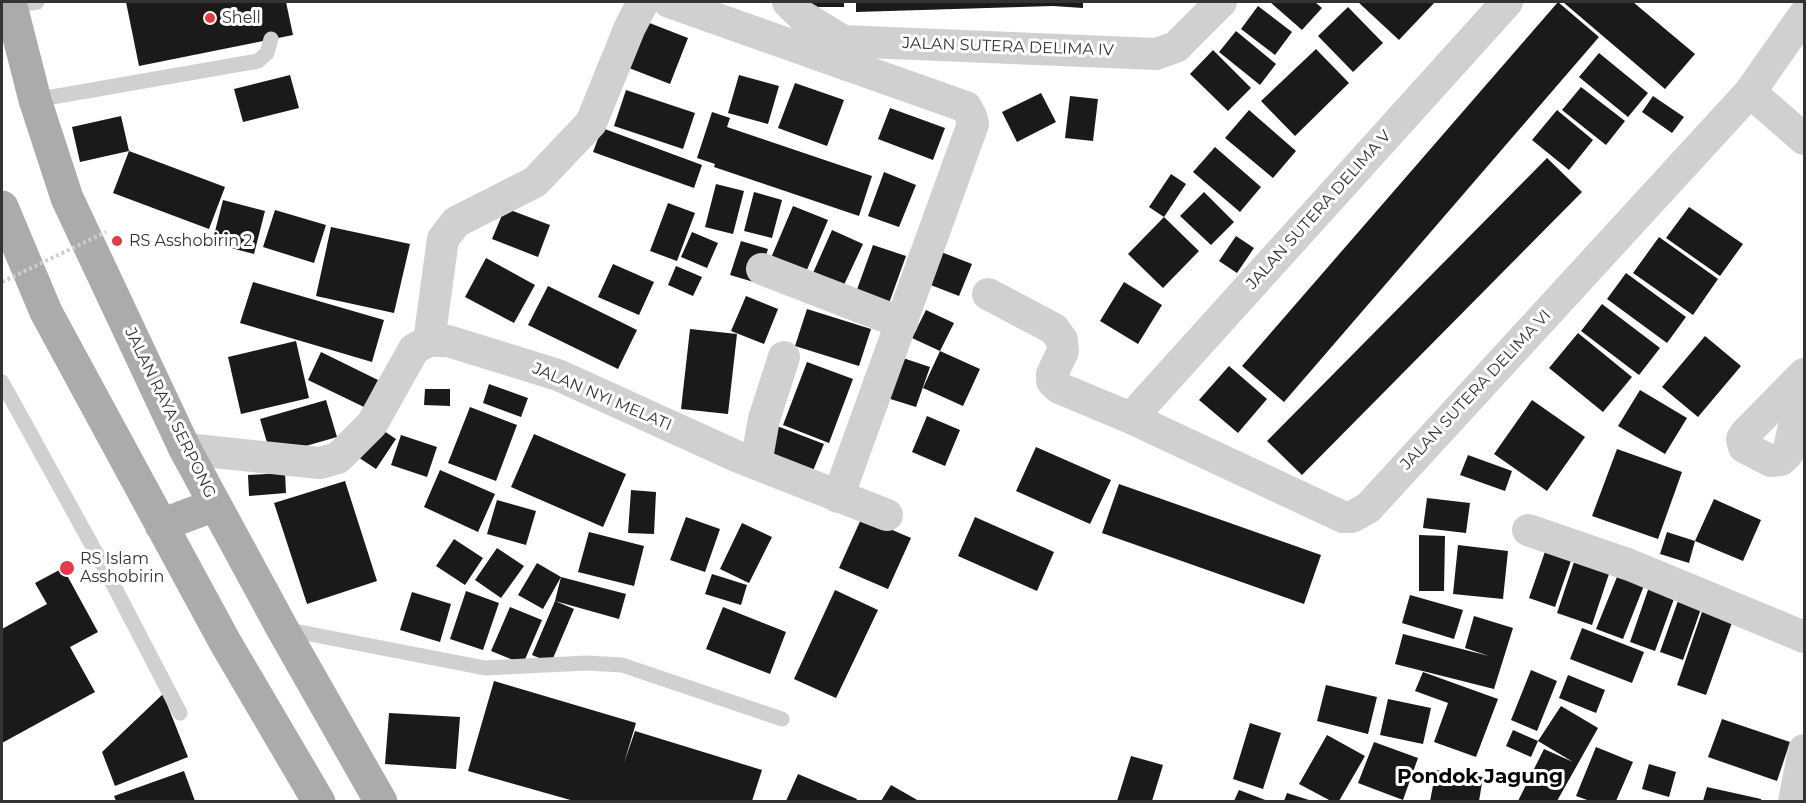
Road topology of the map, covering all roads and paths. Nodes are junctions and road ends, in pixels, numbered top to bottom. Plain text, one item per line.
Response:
1 (644, 2) edge
2 (669, 2) edge
3 (788, 2) edge
4 (1221, 2) edge
5 (1507, 2) edge
6 (20, 3) edge
7 (1804, 15) edge
8 (271, 39) dead end
9 (1750, 92) junction
10 (35, 100) junction
11 (1804, 139) edge
12 (2, 212) edge
13 (106, 232) dead end
14 (762, 269) dead end
15 (2, 282) edge
16 (988, 294) dead end
17 (902, 323) junction
18 (429, 341) junction
19 (784, 357) dead end
20 (1804, 374) edge
21 (1804, 381) edge
22 (2, 382) edge
23 (1131, 418) junction
24 (184, 449) junction
25 (756, 464) junction
26 (838, 497) junction
27 (215, 505) junction
28 (887, 515) dead end
29 (161, 525) junction
30 (1528, 530) dead end
31 (282, 628) junction
32 (1804, 637) edge
33 (180, 713) dead end
34 (782, 719) dead end
35 (1804, 753) edge
36 (319, 801) edge
37 (381, 801) edge
38 (1794, 801) edge

1 - 18 street
2 - 17 street
3 - 4 street, JALAN SUTERA DELIMA IV
5 - 23 street, JALAN SUTERA DELIMA V
6 - 10 main road, JALAN RAYA SERPONG
7 - 9 street, JALAN SUTERA DELIMA VI
8 - 10 lane
9 - 11 street
9 - 23 street, JALAN SUTERA DELIMA VI
10 - 24 main road, JALAN RAYA SERPONG
12 - 29 main road
13 - 15 path, bridge
14 - 17 street
16 - 23 street, JALAN SUTERA DELIMA VI
17 - 26 street
18 - 24 street
18 - 25 street, JALAN NYI MELATI
19 - 25 street
20 - 21 street
22 - 33 lane
24 - 27 main road, JALAN RAYA SERPONG
25 - 26 street, JALAN NYI MELATI
26 - 28 street, JALAN NYI MELATI
27 - 29 main road
27 - 31 main road, JALAN RAYA SERPONG
29 - 36 main road
30 - 32 street
31 - 34 lane
31 - 37 main road, JALAN RAYA SERPONG
35 - 38 street

